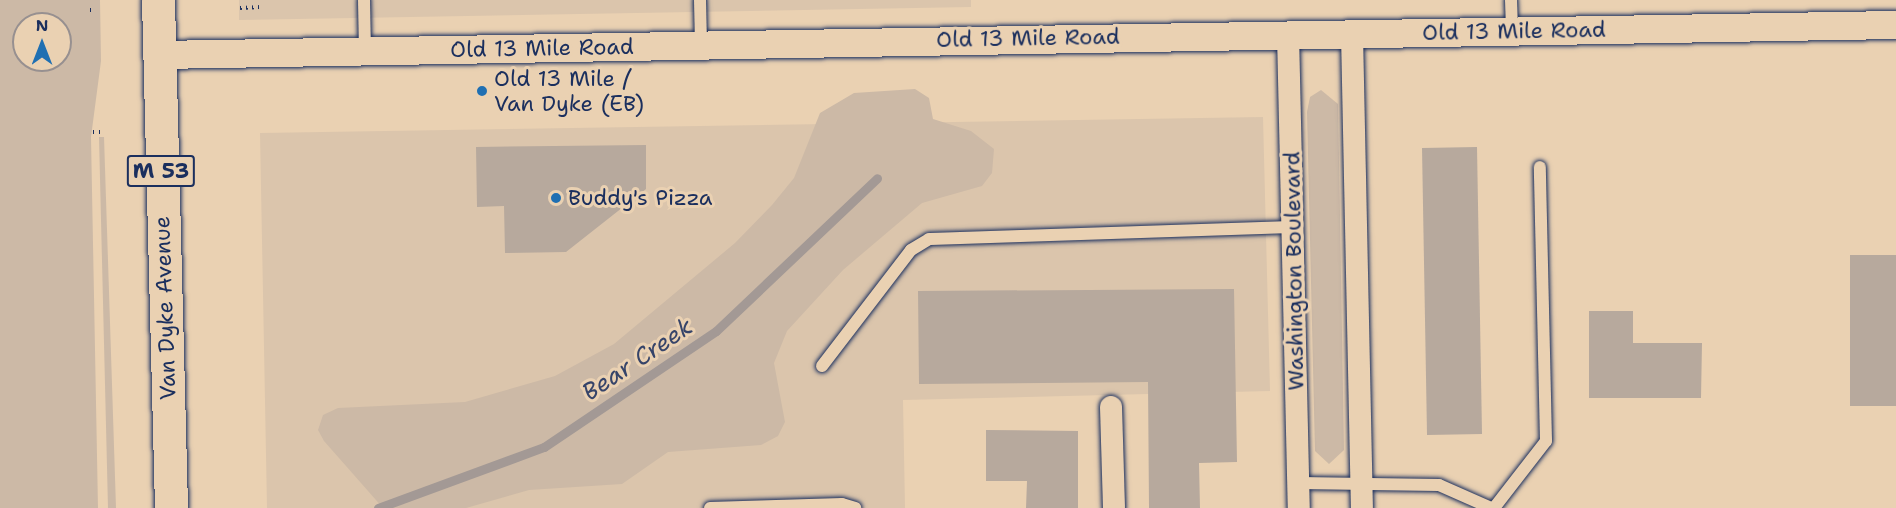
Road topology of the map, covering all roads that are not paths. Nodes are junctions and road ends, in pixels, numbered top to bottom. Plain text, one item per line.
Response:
1 (158, 0) edge
2 (364, 0) edge
3 (700, 0) edge
4 (1511, 0) edge
5 (1896, 25) edge
6 (1512, 31) junction
7 (1288, 33) junction
8 (1352, 33) junction
9 (701, 45) junction
10 (365, 51) junction
11 (159, 56) junction
12 (1540, 167) dead end
13 (1293, 227) junction
14 (822, 366) dead end
15 (1111, 407) dead end
16 (1362, 482) junction
17 (1299, 483) junction
18 (171, 508) edge
19 (710, 508) edge
20 (855, 508) edge
21 (1114, 508) edge
22 (1299, 508) edge
23 (1362, 508) edge
24 (1492, 508) edge

1 - 11 main road, Van Dyke Avenue / M 53
2 - 10 lane
3 - 9 lane
4 - 6 lane
5 - 6 street, Old 13 Mile Road
6 - 8 street, Old 13 Mile Road
7 - 8 street, Old 13 Mile Road
7 - 9 street, Old 13 Mile Road
7 - 13 street, Washington Boulevard
8 - 16 street
9 - 10 street, Old 13 Mile Road
10 - 11 street, Old 13 Mile Road
11 - 18 main road, Van Dyke Avenue / M 53
12 - 24 lane
13 - 14 lane
13 - 17 street, Washington Boulevard
15 - 21 street
16 - 17 lane
16 - 23 street
16 - 24 lane
17 - 22 street, Washington Boulevard
19 - 20 lane

